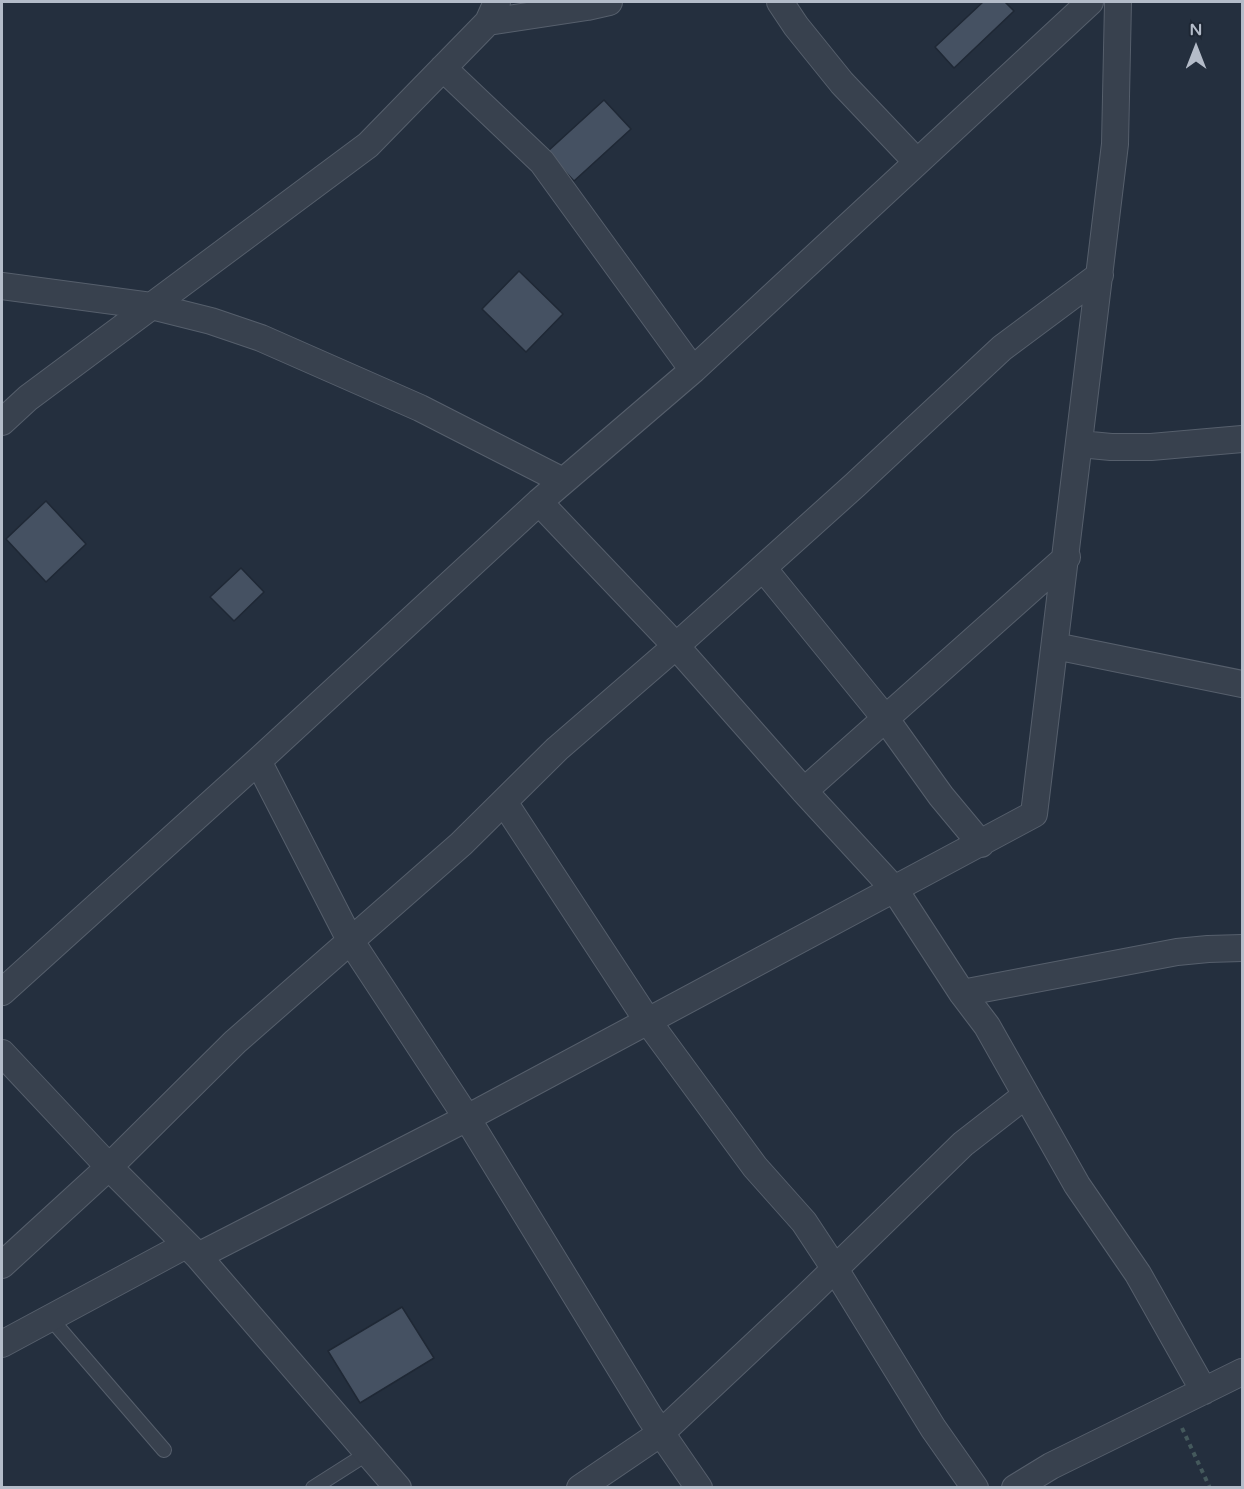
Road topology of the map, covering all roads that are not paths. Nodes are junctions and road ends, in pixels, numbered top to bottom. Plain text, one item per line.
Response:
1 (609, 2) edge
2 (780, 2) edge
3 (1090, 2) edge
4 (1118, 2) edge
5 (493, 12) edge
6 (443, 68) junction
7 (916, 161) junction
8 (1100, 276) junction
9 (2, 286) edge
10 (151, 306) junction
11 (693, 370) junction
12 (2, 422) edge
13 (1242, 439) edge
14 (1080, 444) junction
15 (563, 481) junction
16 (538, 502) junction
17 (1067, 557) junction
18 (763, 568) junction
19 (676, 645) junction
20 (1056, 646) junction
21 (1242, 684) edge
22 (885, 718) junction
23 (258, 761) junction
24 (804, 791) junction
25 (504, 801) junction
26 (981, 844) junction
27 (895, 890) junction
28 (350, 940) junction
29 (1242, 948) edge
30 (2, 992) edge
31 (962, 993) junction
32 (647, 1020) junction
33 (2, 1053) edge
34 (1026, 1095) junction
35 (467, 1118) junction
36 (109, 1167) junction
37 (192, 1250) junction
38 (2, 1265) edge
39 (835, 1269) junction
40 (51, 1319) junction
41 (2, 1344) edge
42 (1242, 1372) edge
43 (1204, 1391) junction
44 (661, 1433) junction
45 (164, 1450) dead end
46 (368, 1453) junction
47 (313, 1488) edge
48 (398, 1488) edge
49 (580, 1488) edge
50 (699, 1488) edge
51 (975, 1488) edge
52 (1015, 1488) edge

1 - 5 street
2 - 7 street
3 - 7 street
4 - 8 street
5 - 6 street
6 - 10 street
6 - 11 street
7 - 11 street
8 - 14 street
8 - 18 street
9 - 10 street
10 - 12 street
10 - 15 street
11 - 15 street
13 - 14 street
14 - 17 street
15 - 16 street
16 - 19 street
16 - 23 street
17 - 20 street
17 - 22 street
18 - 19 street
18 - 22 street
19 - 24 street
19 - 25 street
20 - 21 street
20 - 26 street
22 - 24 street
22 - 26 street
23 - 28 street
23 - 30 street
24 - 27 street
25 - 28 street
25 - 32 street
26 - 27 street
27 - 31 street
27 - 32 street
28 - 35 street
28 - 36 street
29 - 31 street
31 - 34 street
32 - 35 street
32 - 39 street
33 - 36 street
34 - 39 street
34 - 43 street
35 - 37 street
35 - 44 street
36 - 37 street
36 - 38 street
37 - 40 street
37 - 46 street
39 - 44 street
39 - 51 street
40 - 41 street
40 - 45 lane
42 - 43 street
43 - 52 street
44 - 49 street
44 - 50 street
46 - 47 lane
46 - 48 street

